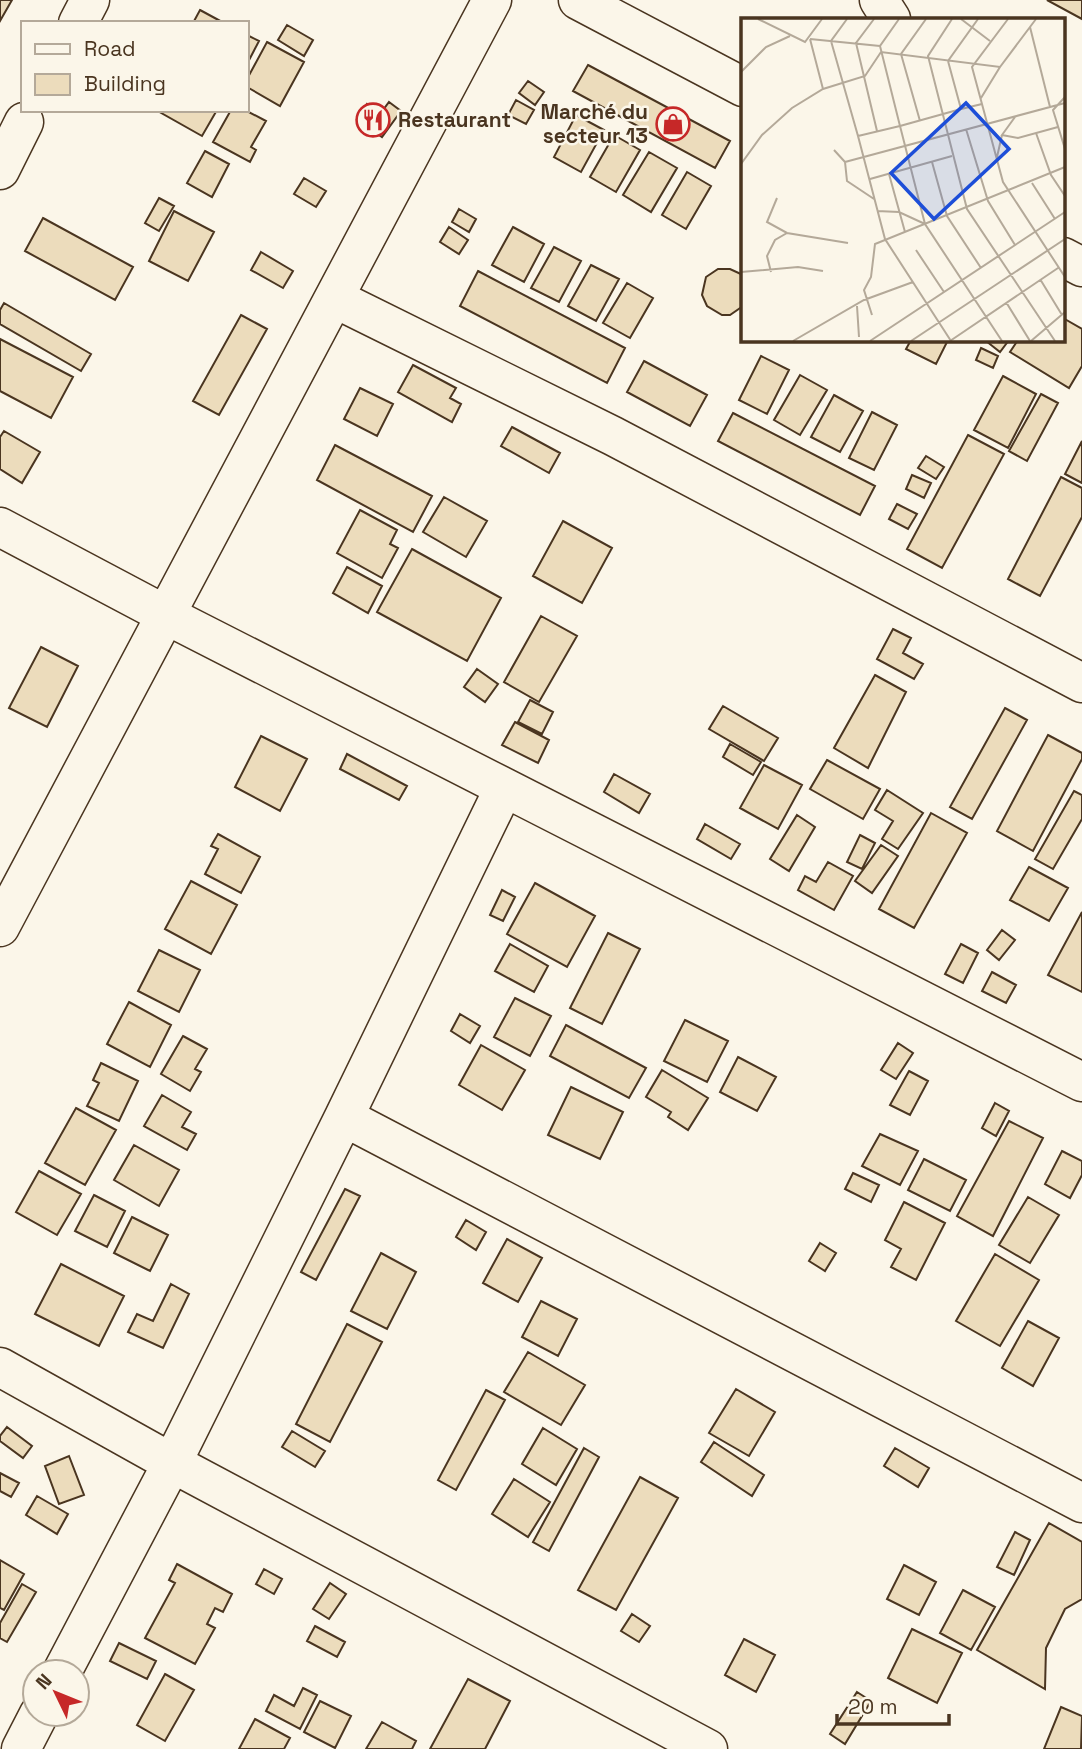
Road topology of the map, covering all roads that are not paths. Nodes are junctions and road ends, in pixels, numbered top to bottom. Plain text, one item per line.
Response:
1 (90, 0) edge
2 (492, 0) edge
3 (578, 0) edge
4 (879, 0) edge
5 (890, 18) edge
6 (79, 21) edge
7 (741, 86) edge
8 (18, 114) edge
9 (0, 170) edge
10 (334, 298) junction
11 (0, 527) edge
12 (166, 615) junction
13 (1082, 683) edge
14 (504, 788) junction
15 (0, 927) edge
16 (1082, 1082) edge
17 (344, 1117) junction
18 (0, 1367) edge
19 (172, 1463) junction
20 (1082, 1503) edge
21 (69, 1658) edge
22 (32, 1728) edge
23 (21, 1749) edge
24 (708, 1749) edge

1 - 6 street
2 - 10 street
3 - 7 street
4 - 5 street
8 - 9 street
10 - 12 street
10 - 13 street
11 - 12 street
12 - 14 street
12 - 15 street
14 - 16 street
14 - 17 street
17 - 19 street
17 - 20 street
18 - 19 street
19 - 21 street
19 - 24 street
22 - 23 street

